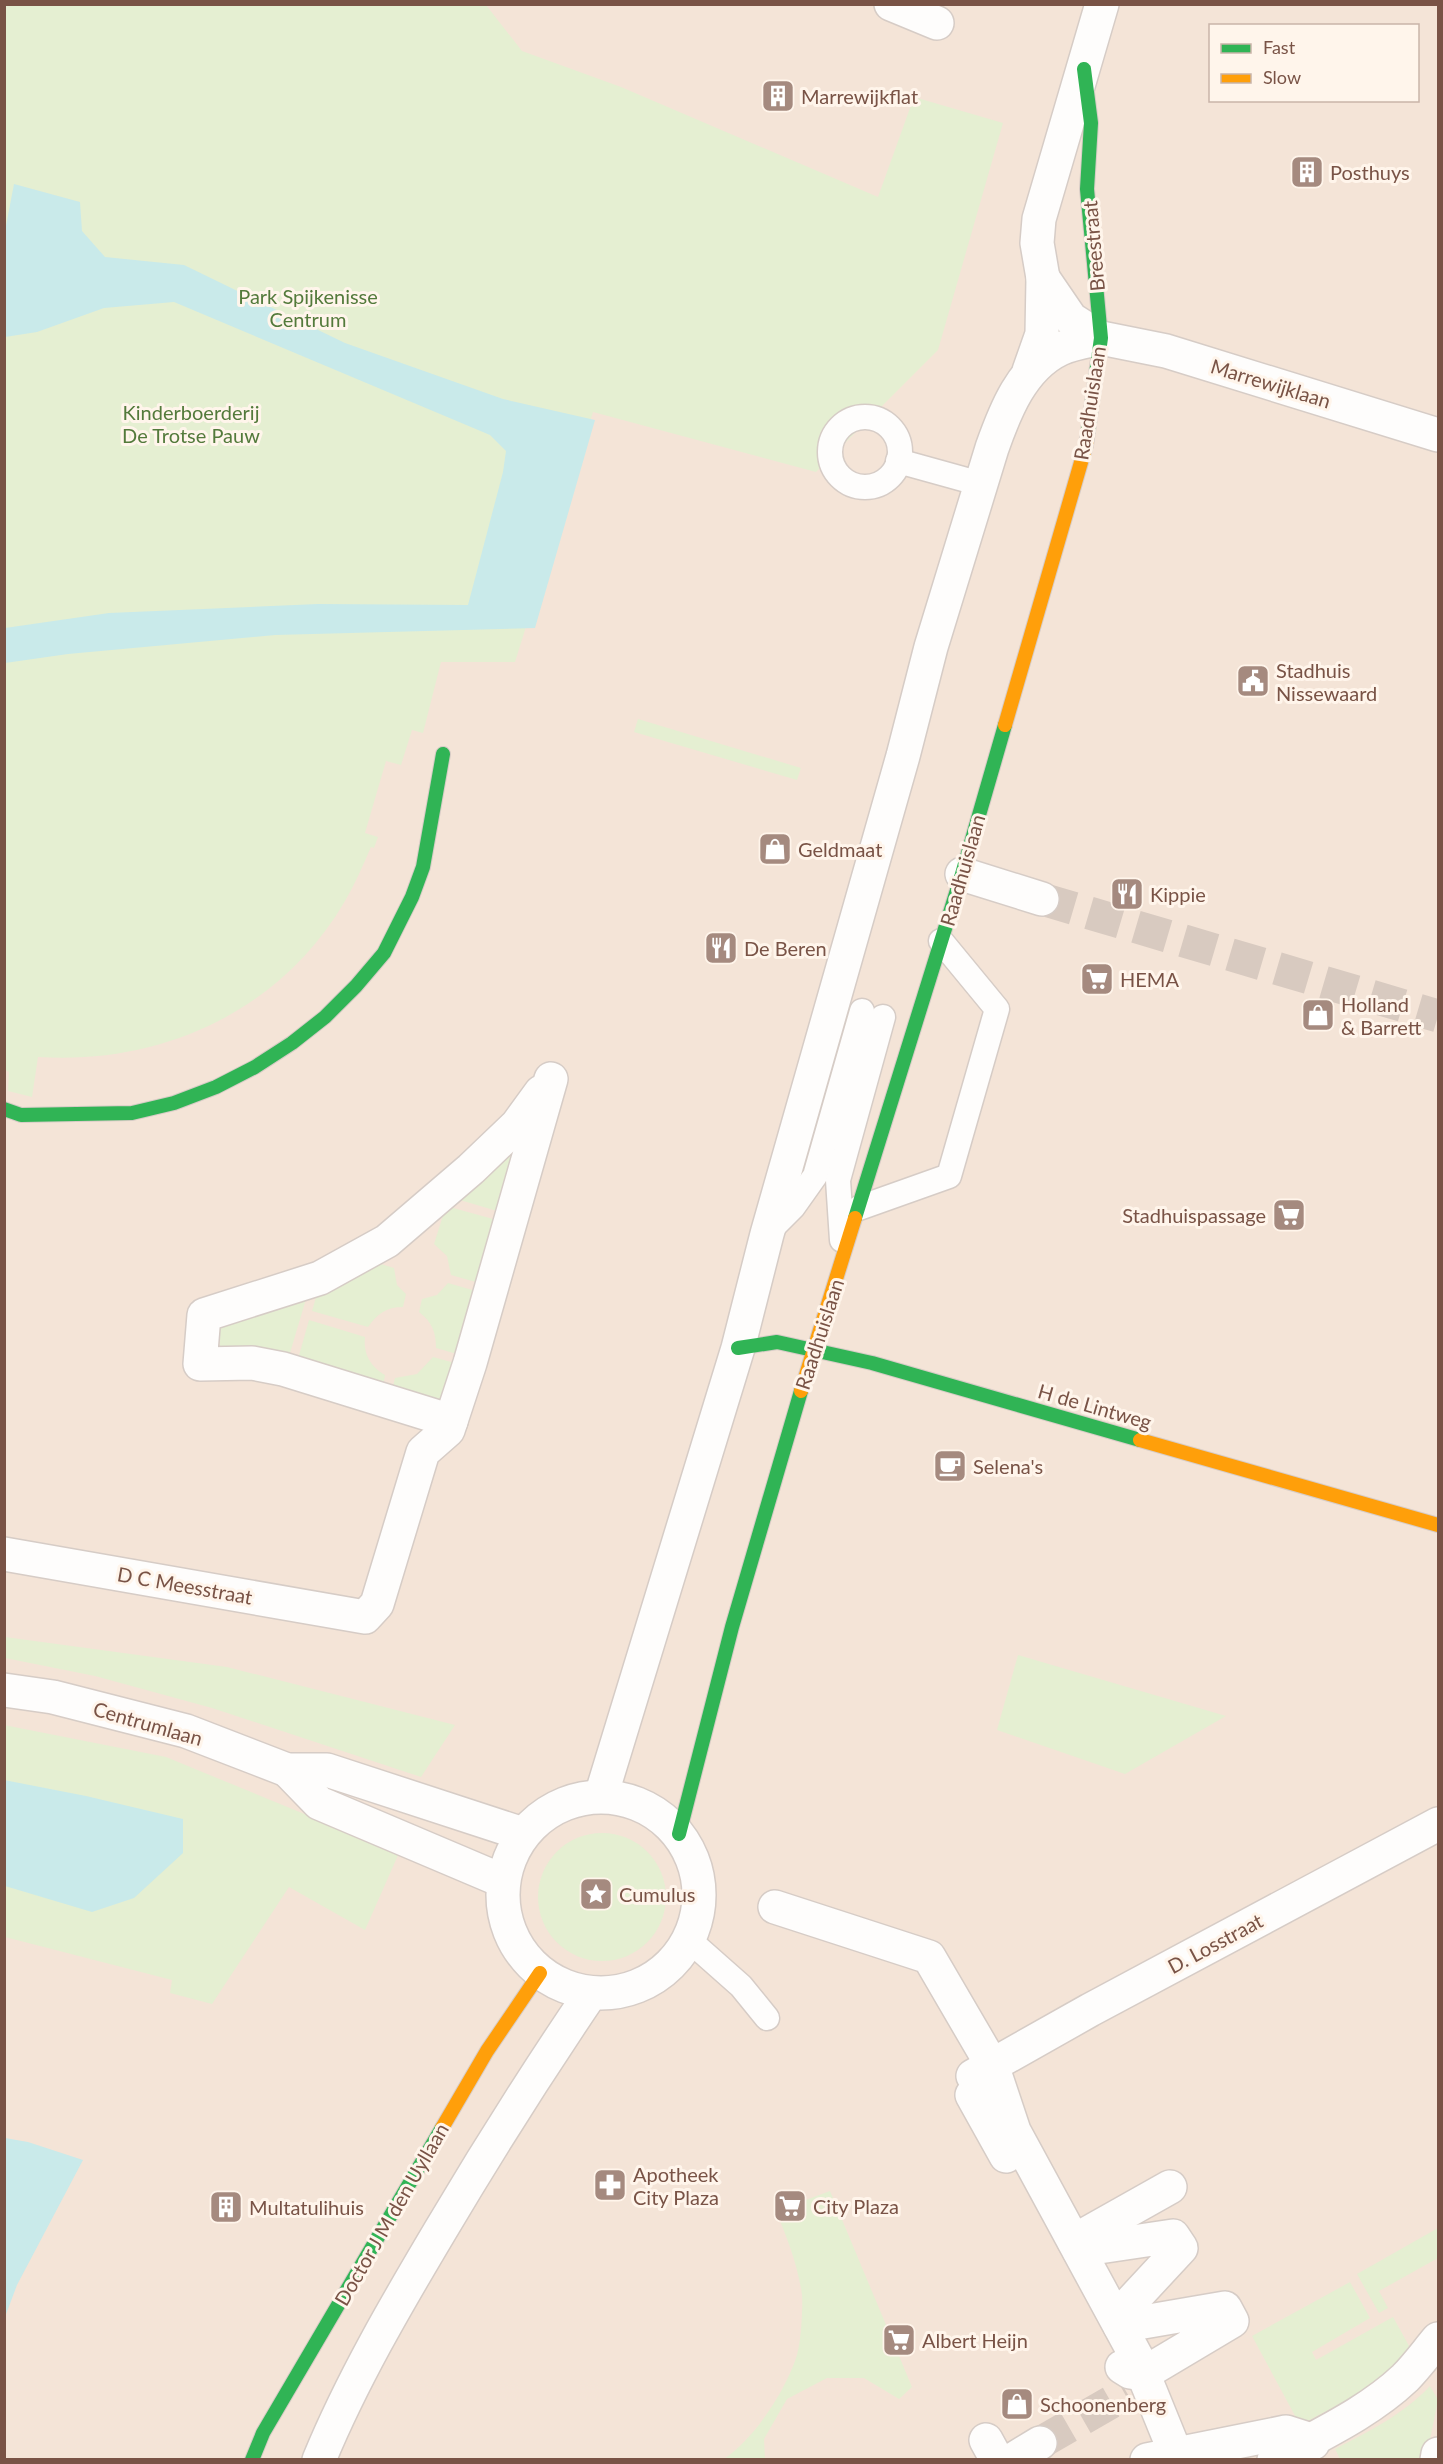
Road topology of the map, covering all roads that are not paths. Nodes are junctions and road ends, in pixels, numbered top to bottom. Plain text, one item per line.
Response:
1 (891, 4) edge
2 (1102, 4) edge
3 (937, 23) dead end
4 (1084, 69) junction
5 (1043, 278) junction
6 (1101, 338) junction
7 (1029, 371) junction
8 (1438, 435) edge
9 (898, 461) dead end
10 (981, 483) junction
11 (443, 754) dead end
12 (962, 874) junction
13 (1042, 899) tunnel mouth
14 (941, 941) junction
15 (4, 1109) edge
16 (859, 1208) junction
17 (767, 1234) junction
18 (843, 1261) junction
19 (738, 1348) junction
20 (816, 1349) junction
21 (451, 1421) junction
22 (1438, 1525) edge
23 (4, 1554) edge
24 (4, 1690) edge
25 (287, 1770) junction
26 (601, 1796) junction
27 (1438, 1824) edge
28 (524, 1834) junction
29 (679, 1834) junction
30 (503, 1881) junction
31 (774, 1907) dead end
32 (688, 1940) junction
33 (540, 1973) junction
34 (591, 1993) junction
35 (767, 2018) dead end
36 (976, 2080) junction
37 (1170, 2187) dead end
38 (1109, 2235) junction
39 (1076, 2246) junction
40 (1118, 2322) junction
41 (1438, 2339) edge
42 (1139, 2383) junction
43 (1040, 2444) tunnel mouth
44 (1316, 2450) edge
45 (1438, 2454) edge
46 (1161, 2456) edge
47 (252, 2460) edge
48 (319, 2460) edge
49 (1012, 2460) edge
50 (1274, 2460) edge
51 (1437, 2460) edge

1 - 3 street
2 - 4 street, Breestraat
4 - 5 street, Breestraat
4 - 6 street, Breestraat
5 - 6 street, Breestraat
5 - 7 street, Breestraat
6 - 7 street, Raadhuislaan
6 - 8 street, Marrewijklaan
6 - 12 street, Raadhuislaan
7 - 10 street, Raadhuislaan
9 - 10 lane
10 - 17 street, Raadhuislaan
11 - 15 street
12 - 13 street
12 - 14 street, Raadhuislaan
14 - 16 street, Raadhuislaan
14 - 16 lane
16 - 18 street, Raadhuislaan
17 - 18 lane
17 - 19 street, Raadhuislaan
18 - 20 street, Raadhuislaan
19 - 20 street, H de Lintweg
19 - 26 street, Raadhuislaan
20 - 22 street, H de Lintweg
20 - 29 street, Raadhuislaan
21 - 21 street
21 - 23 street, D C Meesstraat
24 - 25 street, Centrumlaan
25 - 28 street, Centrumlaan
25 - 30 street, Centrumlaan
26 - 28 street
26 - 29 street
27 - 36 street, D. Losstraat
28 - 30 street
29 - 32 street
30 - 33 street
31 - 36 street
32 - 34 street
32 - 35 lane
33 - 34 street
33 - 47 street, Doctor J M den Uyllaan
34 - 48 street
36 - 39 street
36 - 42 street
37 - 38 street
38 - 39 street
38 - 40 street
39 - 40 street
40 - 42 street
40 - 42 street
41 - 44 street
42 - 46 street
43 - 49 street
44 - 46 street
44 - 50 street
45 - 51 street

